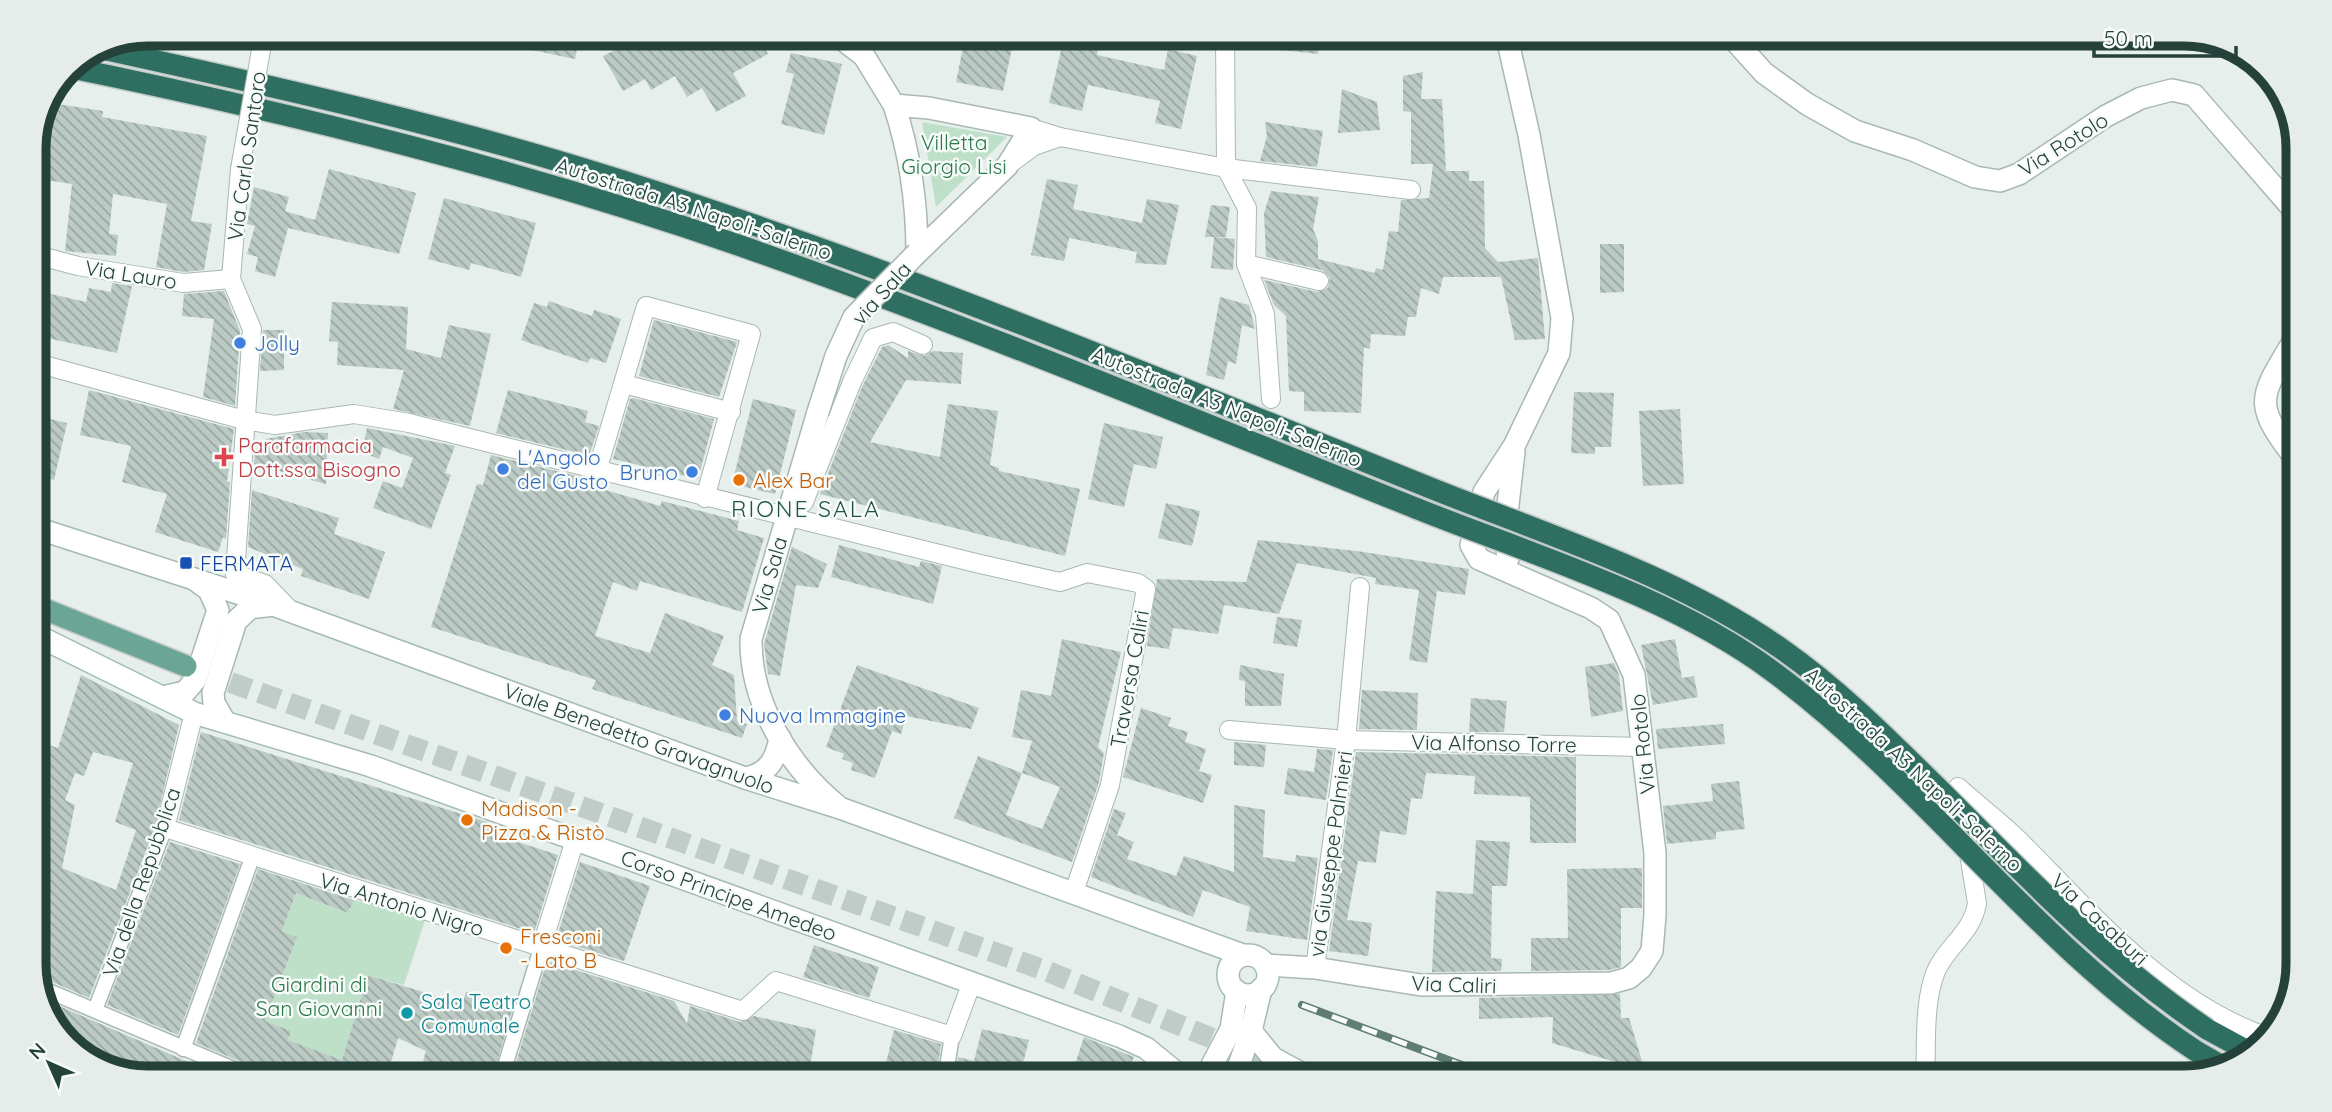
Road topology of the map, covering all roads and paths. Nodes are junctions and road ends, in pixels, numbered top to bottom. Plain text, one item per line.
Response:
1 (262, 46) edge
2 (851, 46) edge
3 (1224, 46) edge
4 (1509, 46) edge
5 (1740, 46) edge
6 (114, 52) edge
7 (81, 70) edge
8 (894, 104) junction
9 (1031, 128) junction
10 (1060, 138) junction
11 (1007, 166) junction
12 (1226, 168) junction
13 (1410, 190) dead end
14 (2286, 201) edge
15 (917, 253) junction
16 (46, 257) edge
17 (1246, 264) junction
18 (231, 279) junction
19 (1319, 281) dead end
20 (923, 345) dead end
21 (2286, 354) edge
22 (46, 366) edge
23 (624, 384) junction
24 (1271, 399) dead end
25 (731, 412) junction
26 (818, 412) joint
27 (244, 420) junction
28 (1514, 446) junction
29 (2286, 447) edge
30 (597, 471) junction
31 (705, 498) junction
32 (786, 517) junction
33 (46, 531) edge
34 (194, 579) junction
35 (1519, 579) junction
36 (1360, 587) dead end
37 (283, 608) junction
38 (46, 610) edge
39 (46, 640) edge
40 (186, 666) tunnel mouth
41 (162, 697) junction
42 (194, 713) junction
43 (225, 722) junction
44 (1229, 730) dead end
45 (780, 738) junction
46 (1346, 740) junction
47 (1642, 747) junction
48 (745, 778) junction
49 (840, 808) junction
50 (165, 828) junction
51 (575, 840) junction
52 (252, 858) junction
53 (1074, 892) junction
54 (542, 945) junction
55 (1243, 955) junction
56 (1265, 965) junction
57 (1315, 968) junction
58 (1641, 968) joint
59 (972, 982) junction
60 (1261, 989) junction
61 (1237, 991) junction
62 (49, 992) edge
63 (95, 1010) junction
64 (1251, 1031) junction
65 (2259, 1034) edge
66 (952, 1036) junction
67 (183, 1048) junction
68 (2242, 1048) edge
69 (2215, 1062) edge
70 (1212, 1065) joint
71 (226, 1066) edge
72 (505, 1066) edge
73 (947, 1066) edge
74 (1168, 1066) edge
75 (1208, 1066) edge
76 (1236, 1066) edge
77 (1284, 1066) edge
78 (1926, 1066) edge

1 - 18 street, Via Carlo Santoro, bridge
2 - 8 street
3 - 12 street
4 - 28 street, Via Rotolo
5 - 14 street, Via Rotolo
6 - 68 highway, Autostrada A3 Napoli-Salerno, bridge
7 - 69 highway, Autostrada A3 Napoli-Salerno, bridge
8 - 9 street
8 - 15 street
9 - 10 street
9 - 11 street, via Sala
10 - 11 street
10 - 12 street
11 - 15 street, via Sala
12 - 13 street
12 - 17 street
15 - 26 street, via Sala, bridge
16 - 18 street, Via Lauro
17 - 19 street
17 - 24 street
18 - 27 street
20 - 32 street
21 - 29 street
22 - 27 street
23 - 25 street
23 - 25 street
23 - 30 street
25 - 31 street
26 - 32 street, Via Sala
27 - 30 street
27 - 37 street
28 - 35 street, Via Rotolo
28 - 35 street, Via Rotolo
30 - 31 street
31 - 32 street
32 - 45 street, Via Sala
32 - 53 street, Traversa Caliri
33 - 34 street, Viale Benedetto Gravagnuolo
34 - 37 street, Viale Benedetto Gravagnuolo
34 - 41 street
35 - 47 street, Via Rotolo
36 - 46 street, via Giuseppe Palmieri
37 - 43 street
37 - 48 street, Viale Benedetto Gravagnuolo
38 - 40 main road
39 - 41 street, Corso Principe Amedeo
41 - 42 street, Corso Principe Amedeo
42 - 43 street, Corso Principe Amedeo
42 - 50 street, Via della Repubblica
43 - 51 street, Corso Principe Amedeo
44 - 46 street
45 - 48 street
45 - 49 street, Via Sala
46 - 47 street, Via Alfonso Torre
46 - 57 street, via Giuseppe Palmieri
47 - 58 street, Via Rotolo
48 - 49 street, Viale Benedetto Gravagnuolo
49 - 53 street, Viale Benedetto Gravagnuolo
50 - 52 street, Via Antonio Nigro
50 - 63 street, Via della Repubblica
51 - 54 street
51 - 59 street, Corso Principe Amedeo
52 - 54 street, Via Antonio Nigro
52 - 67 street
53 - 55 street, Viale Benedetto Gravagnuolo
54 - 66 street, Via Antonio Nigro
54 - 72 street
55 - 56 street, Via Caliri
55 - 61 street
56 - 57 street, Via Caliri
56 - 60 street
57 - 58 street, Via Caliri
59 - 66 street
59 - 74 street, Corso Principe Amedeo
60 - 61 street
60 - 64 street
61 - 70 street
62 - 63 street
63 - 67 street
64 - 76 street
64 - 77 street
65 - 78 street, Via Casaburi
66 - 73 street
67 - 71 street
70 - 75 street

